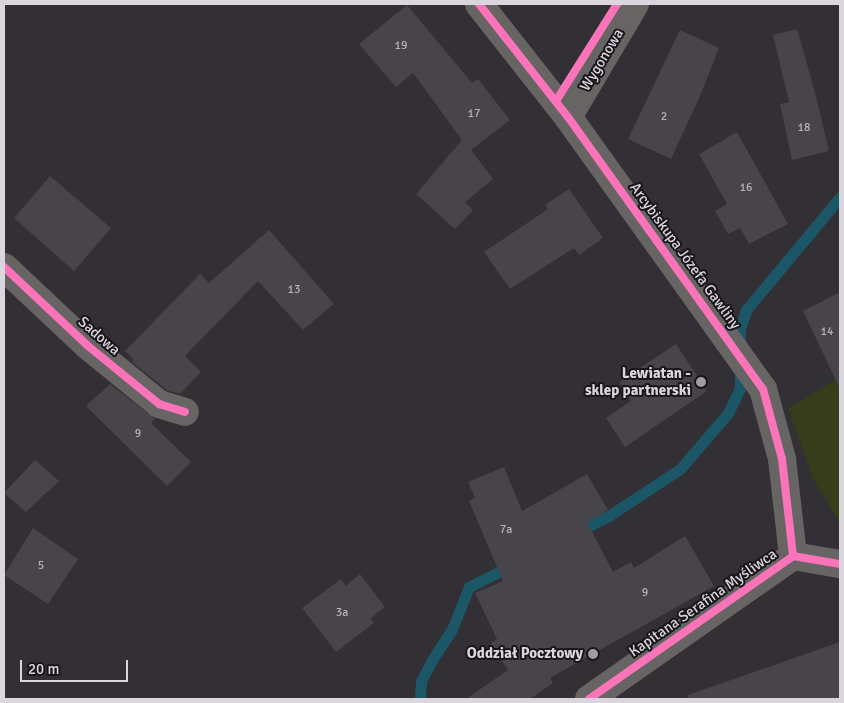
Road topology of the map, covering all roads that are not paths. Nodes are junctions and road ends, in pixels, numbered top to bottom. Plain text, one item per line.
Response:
1 (479, 4) edge
2 (635, 4) edge
3 (568, 117) junction
4 (4, 267) edge
5 (185, 412) dead end
6 (794, 556) junction
7 (840, 564) edge
8 (589, 699) edge

1 - 3 street, Arcybiskupa Józefa Gawliny
2 - 3 street, Wygonowa
3 - 6 street, Arcybiskupa Józefa Gawliny
4 - 5 street, Sadowa
6 - 7 street, Kapitana Serafina Myśliwca
6 - 8 street, Kapitana Serafina Myśliwca

